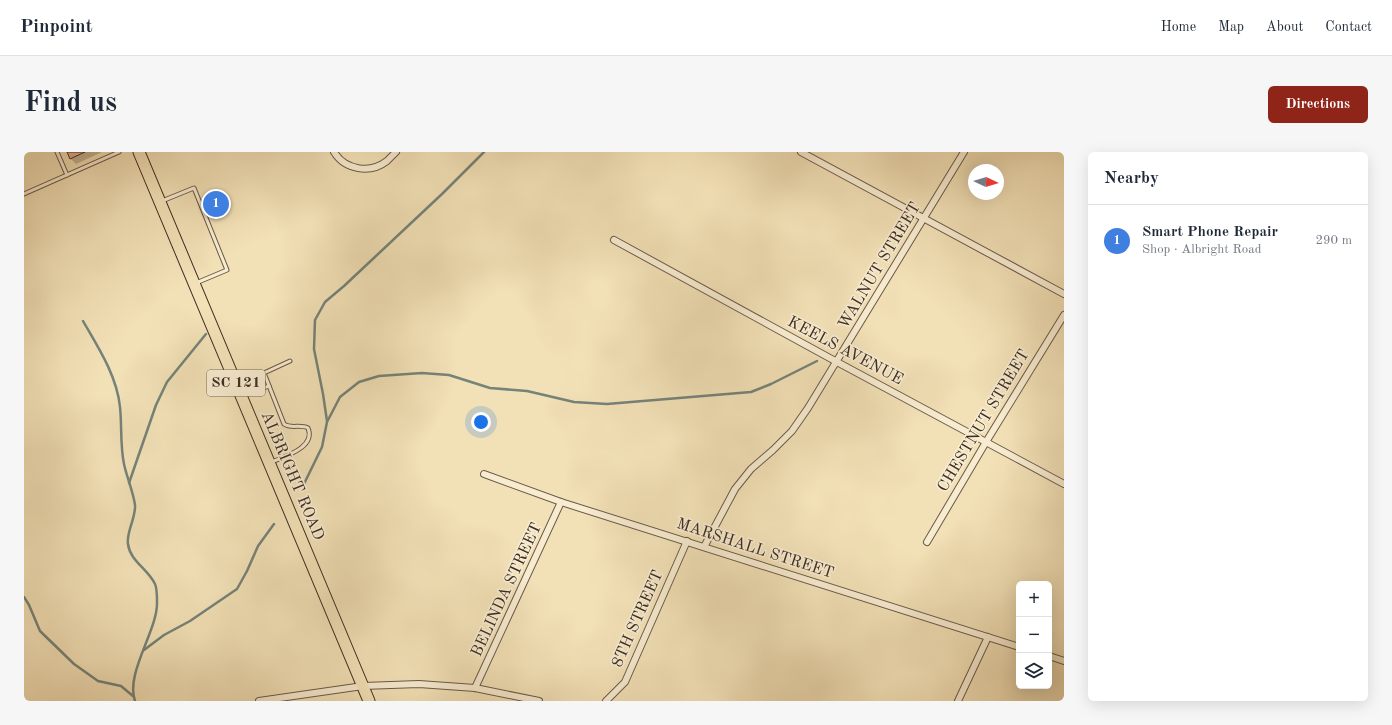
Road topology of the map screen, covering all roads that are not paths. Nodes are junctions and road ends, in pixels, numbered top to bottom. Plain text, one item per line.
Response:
1 (57, 152) edge
2 (107, 152) edge
3 (119, 152) edge
4 (139, 152) edge
5 (334, 152) edge
6 (396, 152) edge
7 (801, 152) edge
8 (964, 152) edge
9 (109, 156) junction
10 (67, 175) junction
11 (24, 194) edge
12 (161, 202) junction
13 (924, 218) junction
14 (614, 240) dead end
15 (195, 283) junction
16 (1064, 294) edge
17 (1064, 315) edge
18 (290, 362) dead end
19 (837, 362) junction
20 (269, 386) junction
21 (242, 396) junction
22 (986, 442) junction
23 (270, 463) junction
24 (484, 474) dead end
25 (1064, 484) edge
26 (561, 502) junction
27 (687, 541) junction
28 (928, 542) dead end
29 (704, 547) junction
30 (988, 637) junction
31 (1016, 646) edge
32 (1052, 657) edge
33 (1064, 661) edge
34 (362, 686) junction
35 (475, 688) junction
36 (258, 701) edge
37 (369, 701) edge
38 (539, 701) edge
39 (606, 701) edge
40 (958, 701) edge

1 - 10 lane
2 - 9 lane
3 - 9 lane
4 - 12 highway, ALBRIGHT ROAD / SC 121
5 - 6 street
7 - 13 street
8 - 13 street, WALNUT STREET
9 - 10 lane
10 - 11 lane
12 - 15 highway, ALBRIGHT ROAD / SC 121
12 - 15 lane
13 - 16 street
13 - 19 street, WALNUT STREET
14 - 19 street, KEELS AVENUE
15 - 21 highway, ALBRIGHT ROAD / SC 121
17 - 22 street, CHESTNUT STREET
18 - 20 lane
19 - 22 street, KEELS AVENUE
19 - 29 street, WALNUT STREET
20 - 21 lane
20 - 23 lane
21 - 23 highway, ALBRIGHT ROAD / SC 121
22 - 25 street, KEELS AVENUE
22 - 28 street, CHESTNUT STREET
23 - 34 highway, ALBRIGHT ROAD / SC 121
24 - 26 street, MARSHALL STREET
26 - 27 street, MARSHALL STREET
26 - 35 street, BELINDA STREET
27 - 29 street, MARSHALL STREET
27 - 39 street, 8TH STREET
29 - 30 street, MARSHALL STREET
30 - 31 street, MARSHALL STREET
30 - 40 street
32 - 33 street
34 - 35 street
34 - 36 street
34 - 37 highway, ALBRIGHT ROAD / SC 121
35 - 38 street

